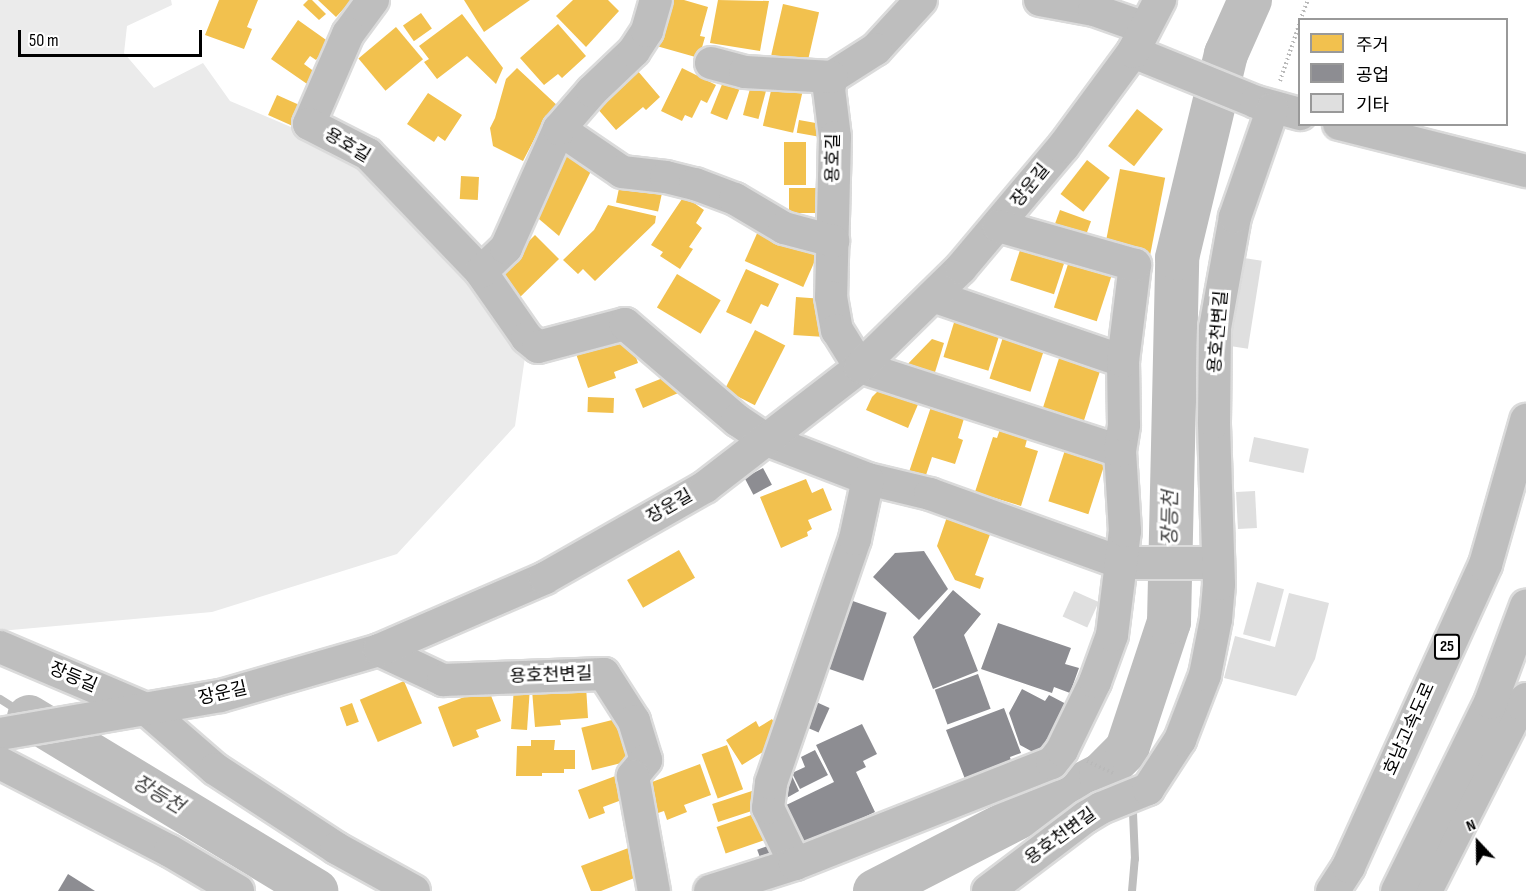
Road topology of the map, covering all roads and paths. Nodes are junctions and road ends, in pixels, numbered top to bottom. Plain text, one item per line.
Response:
1 (373, 0) edge
2 (656, 0) edge
3 (921, 0) edge
4 (1040, 0) edge
5 (1160, 0) edge
6 (1308, 0) edge
7 (1301, 18) edge
8 (1298, 28) edge
9 (1143, 46) junction
10 (711, 63) dead end
11 (832, 77) junction
12 (1276, 108) edge
13 (1348, 126) edge
14 (559, 129) junction
15 (1526, 171) edge
16 (998, 226) junction
17 (832, 241) junction
18 (481, 272) junction
19 (933, 296) junction
20 (1123, 361) junction
21 (860, 367) junction
22 (1526, 420) edge
23 (768, 440) junction
24 (1120, 451) junction
25 (868, 479) junction
26 (1131, 563) junction
27 (1212, 563) junction
28 (1526, 605) edge
29 (0, 647) edge
30 (379, 650) junction
31 (1526, 699) edge
32 (146, 709) junction
33 (0, 734) edge
34 (1084, 760) dead end
35 (0, 763) edge
36 (1114, 774) dead end
37 (795, 864) junction
38 (1340, 879) edge
39 (238, 891) edge
40 (414, 891) edge
41 (654, 891) edge
42 (710, 891) edge
43 (988, 891) edge
44 (1322, 891) edge
45 (1397, 891) edge
46 (1426, 891) edge

1 - 18 street, 용호길
2 - 14 street
3 - 11 street
4 - 9 street
5 - 9 street, 장운길
6 - 7 path
8 - 12 path
9 - 12 street
9 - 16 street, 장운길
10 - 11 street
11 - 17 street, 용호길
12 - 27 street, 용호천변길
13 - 15 street
14 - 17 street
14 - 18 street
16 - 19 street, 장운길
16 - 20 street
17 - 21 street, 용호길
18 - 23 street, 용호길
19 - 20 street
19 - 21 street, 장운길
20 - 24 street
21 - 23 street, 장운길
21 - 24 street
22 - 38 highway, 호남고속도로 / 25
23 - 25 street
23 - 30 street, 장운길
24 - 26 street
25 - 26 street
25 - 37 street
26 - 27 street
26 - 37 street
27 - 43 street, 용호천변길
28 - 45 highway
29 - 32 street, 장등길
30 - 32 street, 장운길
30 - 41 street, 용호천변길
31 - 46 street
32 - 33 street, 장운길
32 - 40 street
34 - 36 path
35 - 39 street
37 - 42 street
38 - 44 highway, 호남고속도로

